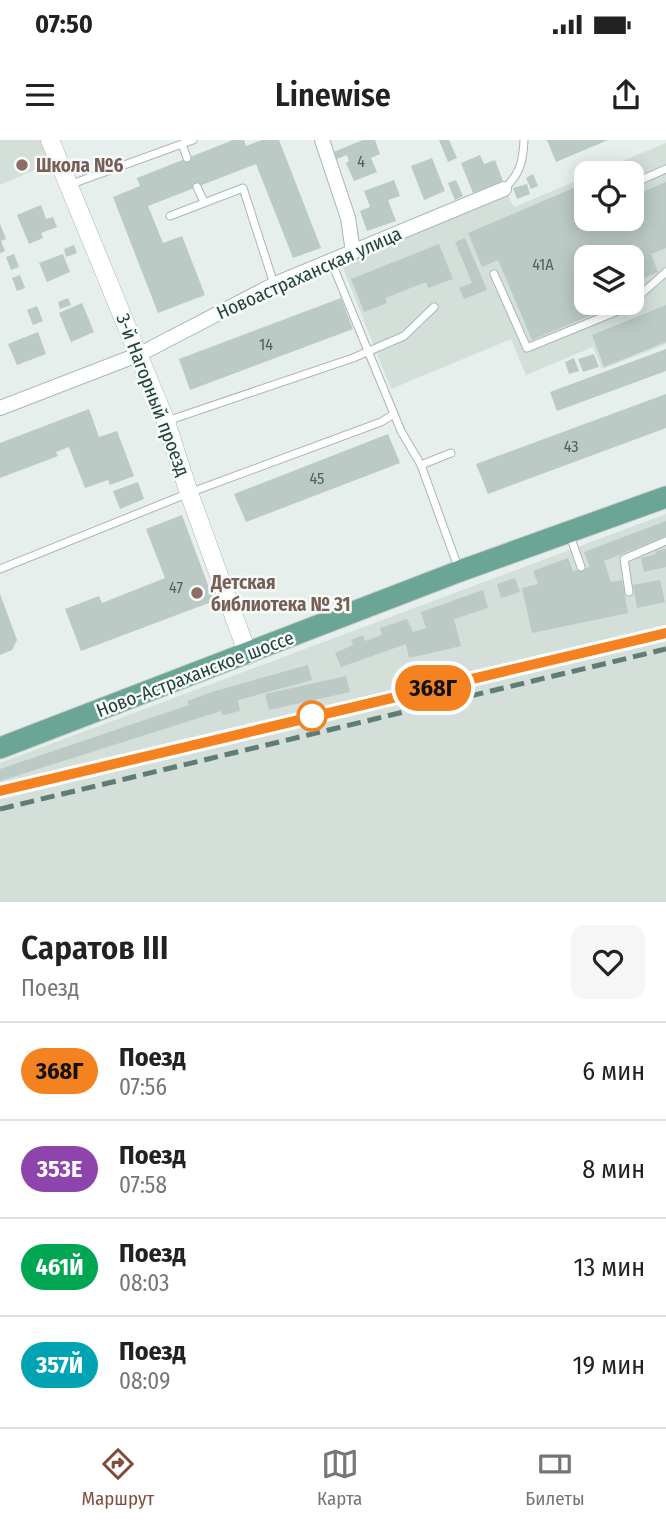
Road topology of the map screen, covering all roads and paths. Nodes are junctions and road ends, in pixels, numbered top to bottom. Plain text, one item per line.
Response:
1 (50, 140) edge
2 (193, 140) edge
3 (322, 140) edge
4 (524, 140) edge
5 (182, 144) junction
6 (187, 158) dead end
7 (666, 169) edge
8 (644, 179) edge
9 (69, 185) junction
10 (197, 187) dead end
11 (504, 189) joint
12 (204, 202) junction
13 (170, 216) dead end
14 (353, 252) junction
15 (331, 261) junction
16 (666, 272) edge
17 (494, 274) dead end
18 (275, 284) junction
19 (644, 292) edge
20 (434, 307) dead end
21 (608, 315) edge
22 (368, 351) junction
23 (140, 354) junction
24 (0, 408) edge
25 (394, 414) junction
26 (166, 422) junction
27 (451, 453) dead end
28 (421, 465) junction
29 (190, 493) junction
30 (666, 497) edge
31 (569, 532) junction
32 (666, 541) edge
33 (582, 567) dead end
34 (0, 569) edge
35 (460, 571) junction
36 (629, 592) dead end
37 (248, 654) junction
38 (0, 748) edge

1 - 9 street, 3-й Нагорный проезд
2 - 5 lane
3 - 14 street
4 - 11 lane
5 - 6 lane
5 - 9 lane
7 - 8 lane
9 - 23 street, 3-й Нагорный проезд
10 - 12 lane
11 - 14 street, Новоастраханская улица
12 - 13 lane
12 - 18 lane
14 - 15 street, Новоастраханская улица
15 - 18 street, Новоастраханская улица
15 - 22 lane
16 - 19 lane
17 - 21 lane
18 - 23 street, Новоастраханская улица
20 - 22 lane
22 - 25 lane
22 - 26 lane
23 - 24 street, Новоастраханская улица
23 - 26 street, 3-й Нагорный проезд
25 - 28 lane
25 - 29 lane
26 - 29 street, 3-й Нагорный проезд
27 - 28 lane
28 - 35 lane
29 - 34 lane
29 - 37 street, 3-й Нагорный проезд
30 - 31 main road, Ново-Астраханское шоссе
31 - 33 lane
31 - 35 main road, Ново-Астраханское шоссе
32 - 36 lane
35 - 37 main road, Ново-Астраханское шоссе
37 - 38 main road, Ново-Астраханское шоссе

